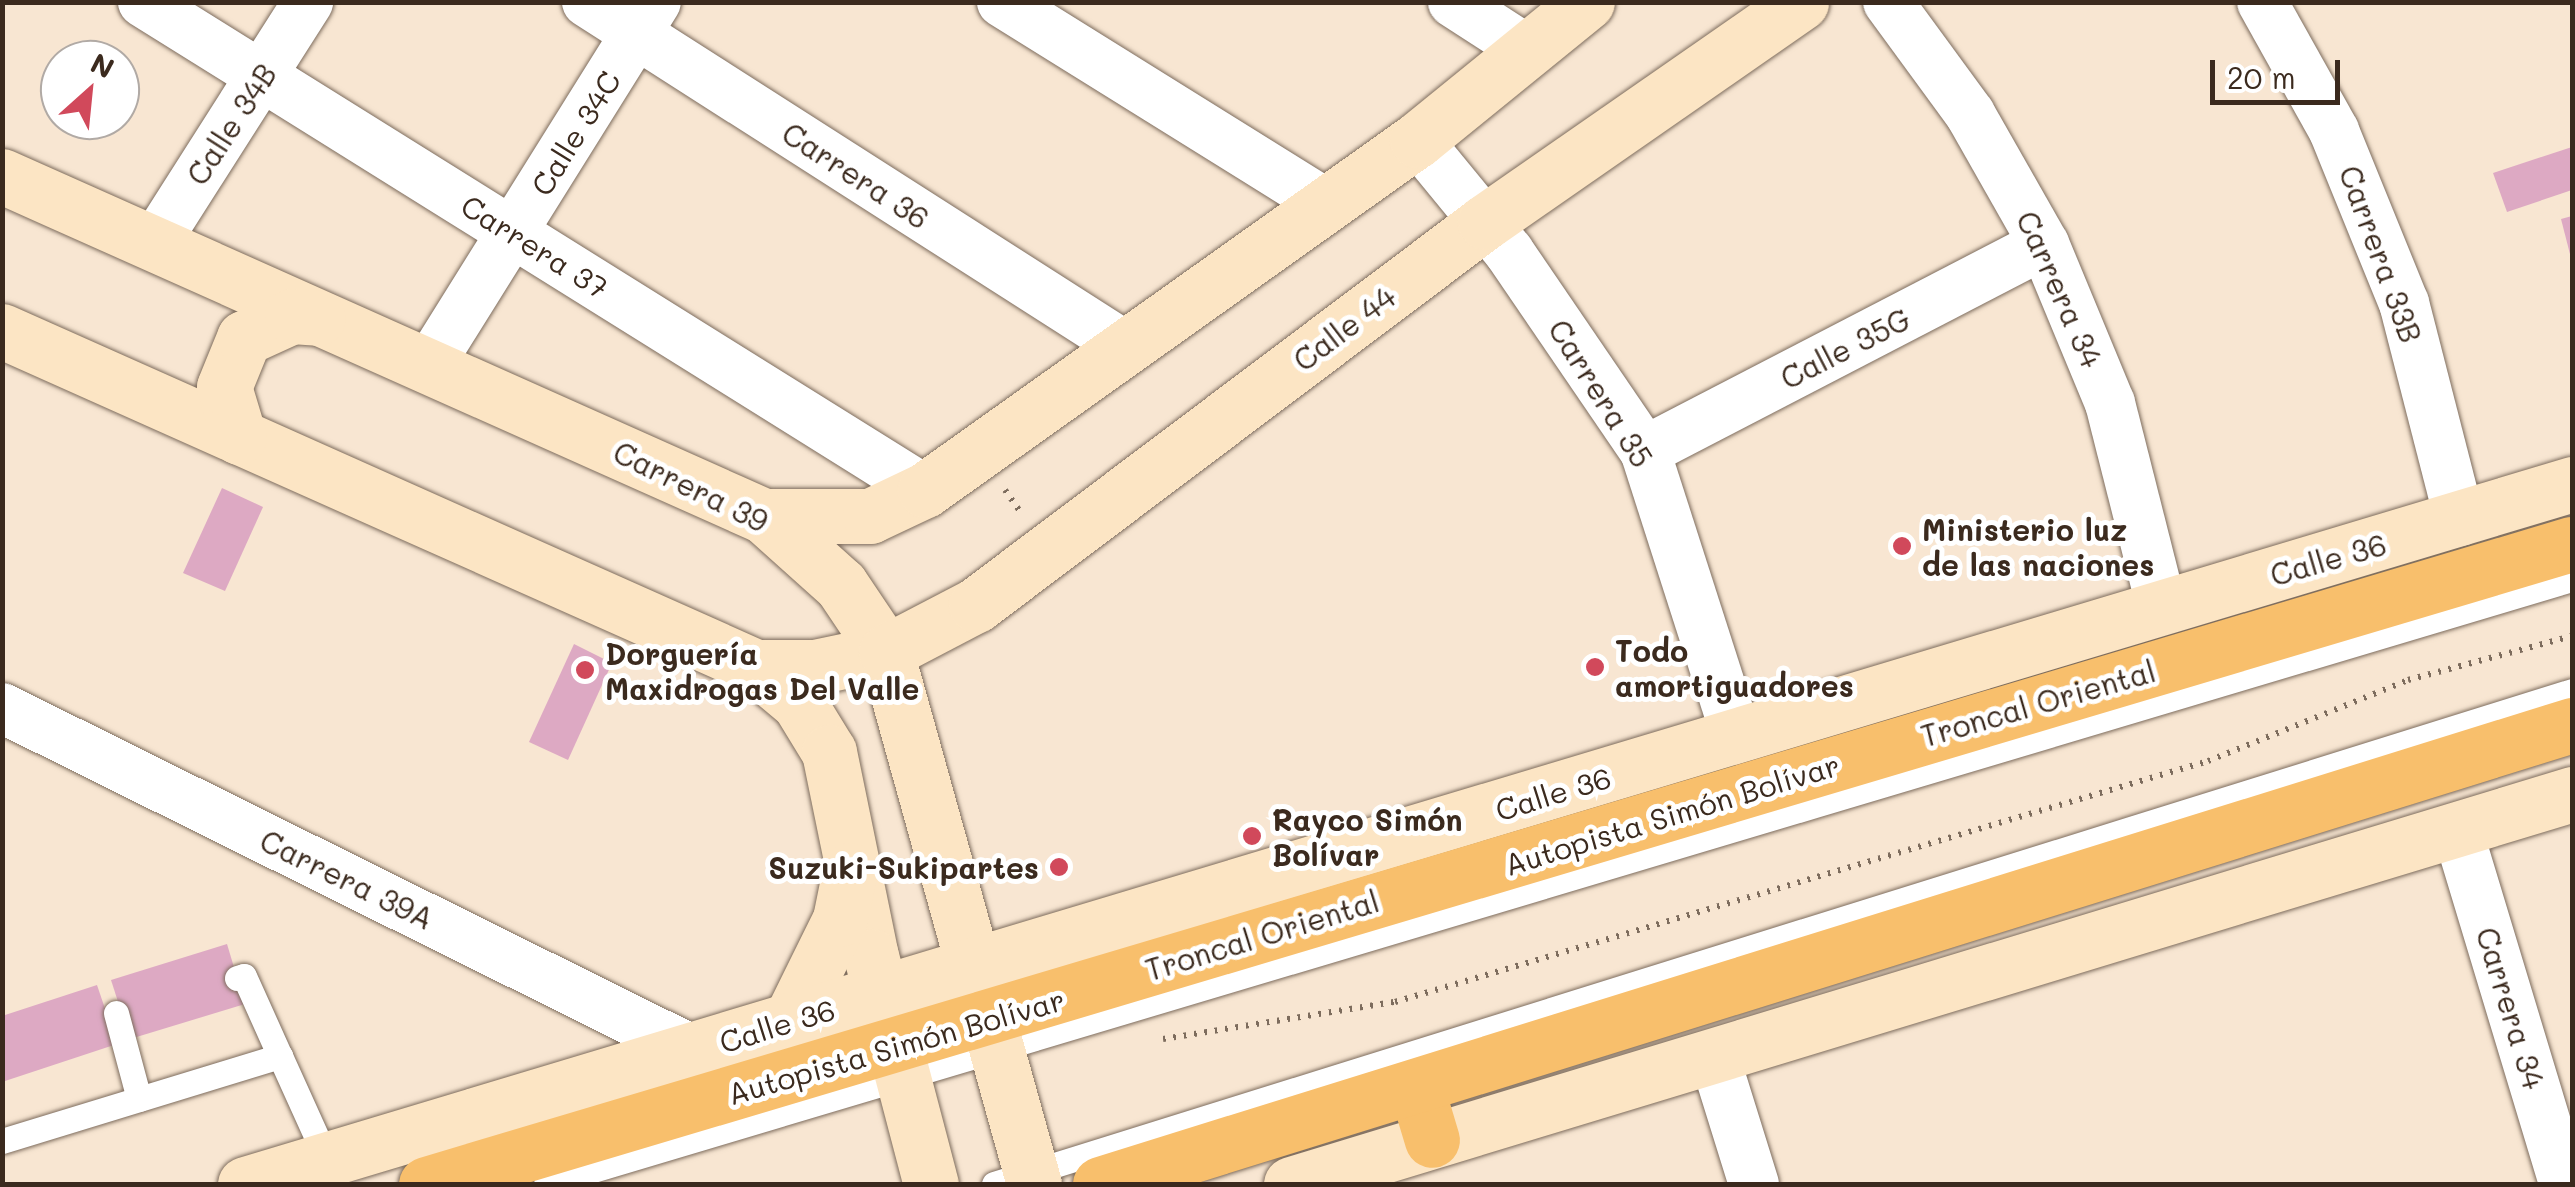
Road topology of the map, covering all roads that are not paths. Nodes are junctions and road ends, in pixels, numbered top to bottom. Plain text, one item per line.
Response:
1 (144, 2) edge
2 (308, 2) edge
3 (587, 2) edge
4 (1453, 2) edge
5 (1587, 2) edge
6 (1802, 2) edge
7 (1888, 2) edge
8 (2262, 2) edge
9 (1027, 9) edge
10 (646, 18) edge
11 (1524, 48) junction
12 (263, 77) junction
13 (1416, 140) junction
14 (2, 176) edge
15 (1326, 204) junction
16 (1485, 222) junction
17 (513, 232) junction
18 (154, 244) junction
19 (2044, 244) junction
20 (318, 318) junction
21 (2, 331) edge
22 (1126, 346) junction
23 (429, 365) junction
24 (239, 437) junction
25 (1645, 451) junction
26 (937, 481) junction
27 (2572, 484) edge
28 (764, 516) junction
29 (2460, 521) junction
30 (2572, 544) edge
31 (2572, 579) edge
32 (2162, 608) junction
33 (886, 652) junction
34 (756, 667) junction
35 (2572, 691) edge
36 (2, 708) edge
37 (2572, 725) edge
38 (1738, 738) junction
39 (2572, 794) edge
40 (2458, 832) junction
41 (853, 857) junction
42 (976, 968) junction
43 (237, 978) dead end
44 (115, 1013) dead end
45 (794, 1022) junction
46 (994, 1034) junction
47 (892, 1040) junction
48 (692, 1050) junction
49 (280, 1056) junction
50 (1715, 1059) junction
51 (742, 1091) junction
52 (139, 1098) junction
53 (1425, 1115) junction
54 (2, 1140) edge
55 (327, 1160) junction
56 (1019, 1180) edge
57 (245, 1184) edge
58 (426, 1184) edge
59 (546, 1184) edge
60 (931, 1184) edge
61 (1100, 1184) edge
62 (1291, 1184) edge
63 (1754, 1184) edge
64 (2564, 1184) edge

1 - 12 street, Carrera 37
2 - 12 street, Calle 34B
3 - 10 street, Carrera 36
4 - 11 street
5 - 11 main road
6 - 16 main road, Calle 44
7 - 19 street, Carrera 34
8 - 29 street, Carrera 33B
9 - 15 street
10 - 17 street, Calle 34C
10 - 22 street, Carrera 36
11 - 13 main road
12 - 17 street, Carrera 37
12 - 18 street, Calle 34B
13 - 15 main road
13 - 16 street, Carrera 35
14 - 18 main road, Carrera 39
15 - 22 main road
16 - 25 street, Carrera 35
16 - 33 main road, Calle 44
17 - 23 street, Calle 34C
17 - 26 street, Carrera 37
18 - 20 main road, Carrera 39
19 - 25 street, Calle 35G
19 - 32 street, Carrera 34
20 - 23 main road, Carrera 39
20 - 24 main road
21 - 24 main road
22 - 26 main road
23 - 28 main road, Carrera 39
24 - 34 main road
25 - 38 street, Carrera 35
26 - 28 main road
27 - 29 main road, Calle 36
28 - 33 main road, Carrera 39
29 - 32 main road, Calle 36
30 - 46 highway, Autopista Simón Bolívar
31 - 46 lane, Troncal Oriental
32 - 38 main road, Calle 36
33 - 34 main road, Calle 44
33 - 42 main road, Carrera 39
34 - 41 main road
35 - 56 lane
36 - 48 street, Carrera 39A
37 - 53 highway
38 - 42 main road, Calle 36
39 - 40 main road
40 - 50 main road
40 - 64 street, Carrera 34
41 - 45 main road
41 - 47 main road
42 - 46 main road, Carrera 39
42 - 47 main road, Calle 36
43 - 49 lane
44 - 52 lane
45 - 47 main road, Calle 36
45 - 48 main road, Calle 36
45 - 51 main road
46 - 47 highway, Autopista Simón Bolívar
46 - 56 main road, Carrera 39
47 - 51 highway, Autopista Simón Bolívar
47 - 59 lane
47 - 60 main road
48 - 55 main road, Calle 36
49 - 52 lane
49 - 55 lane
50 - 53 main road
50 - 63 street
51 - 58 highway, Autopista Simón Bolívar
52 - 54 lane
53 - 61 highway
53 - 62 main road
55 - 57 main road, Calle 36

